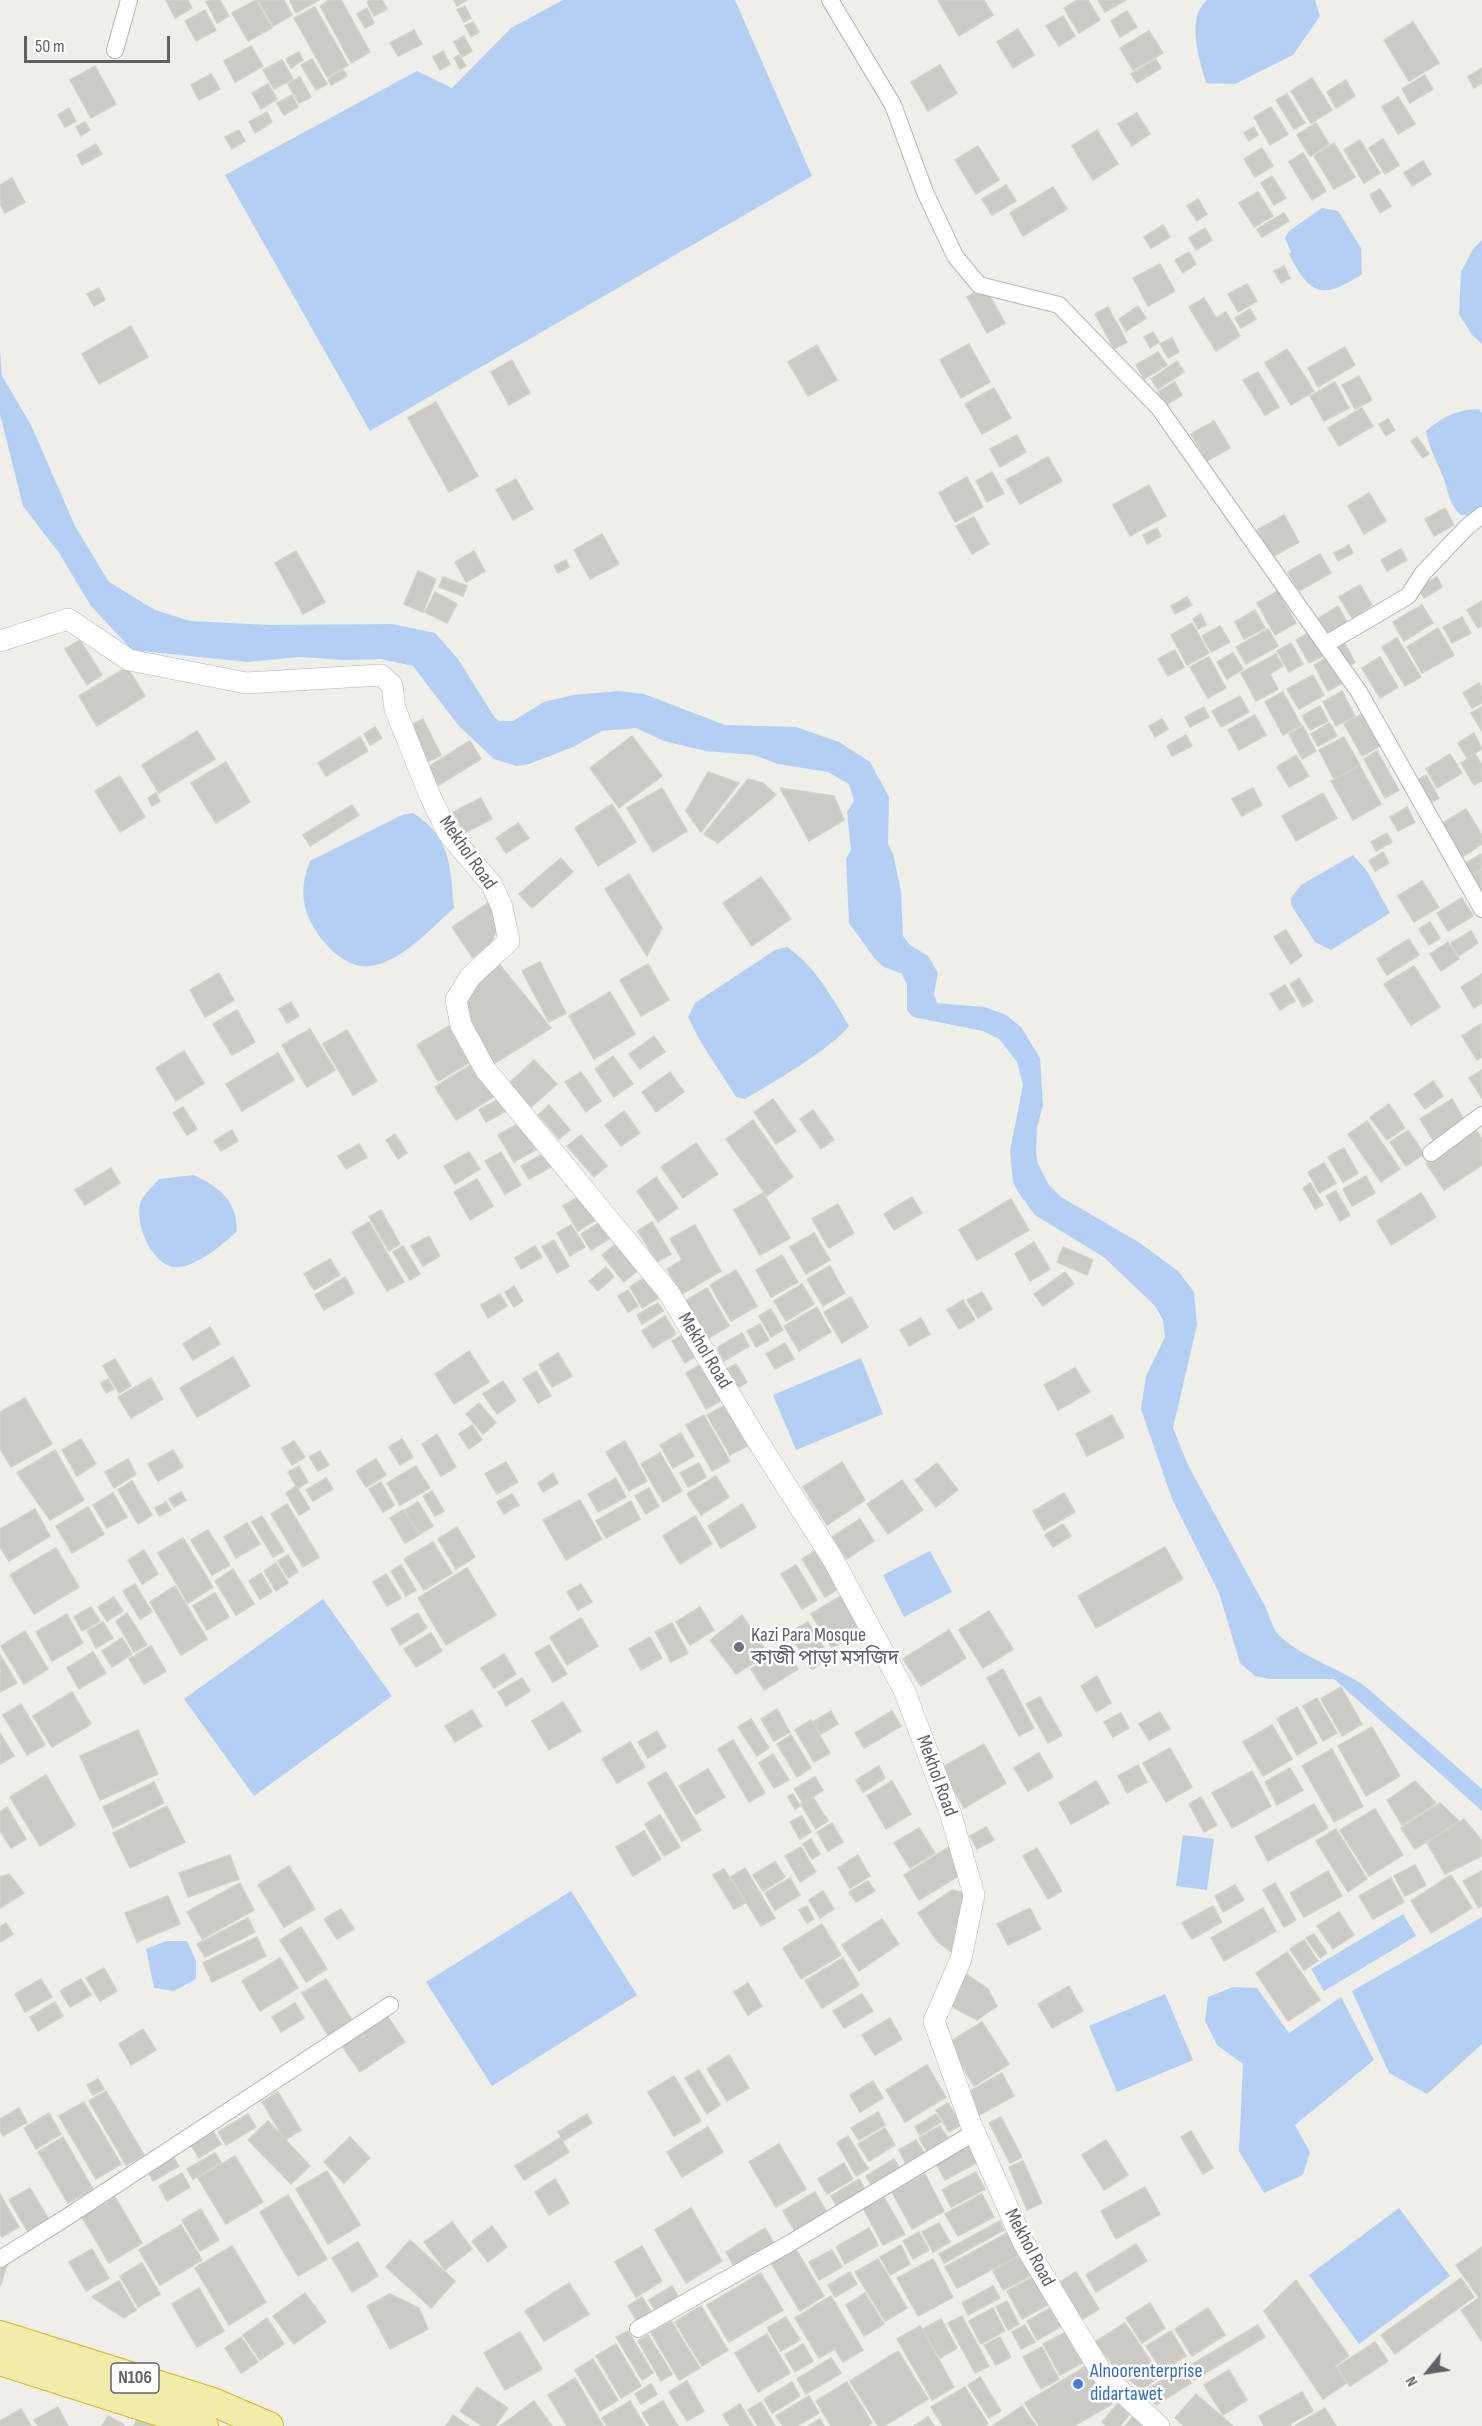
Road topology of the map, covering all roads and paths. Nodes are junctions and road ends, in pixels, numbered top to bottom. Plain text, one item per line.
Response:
1 (129, 0) edge
2 (830, 0) edge
3 (115, 50) dead end
4 (1482, 515) edge
5 (0, 641) edge
6 (1326, 644) junction
7 (1482, 909) edge
8 (1482, 1115) edge
9 (1431, 1153) dead end
10 (390, 2005) dead end
11 (975, 2132) junction
12 (0, 2259) edge
13 (638, 2329) dead end
14 (0, 2335) edge
15 (0, 2361) edge
16 (204, 2426) edge
17 (269, 2426) edge
18 (1159, 2426) edge

1 - 3 street
2 - 6 street
4 - 6 street
5 - 11 street, Mekhol Road
6 - 7 street
8 - 9 street
10 - 12 street
11 - 13 street
11 - 18 street, Mekhol Road
14 - 17 highway, N106
15 - 16 highway, N106

